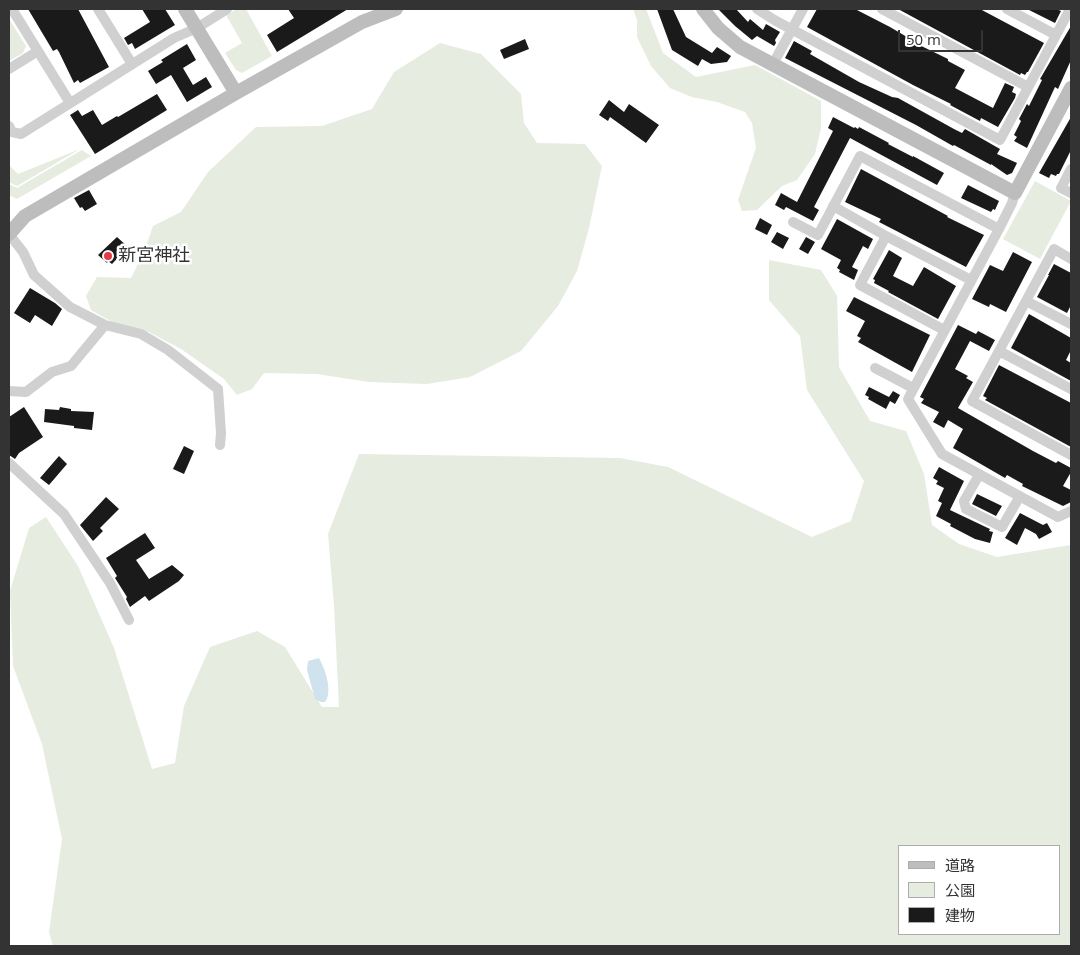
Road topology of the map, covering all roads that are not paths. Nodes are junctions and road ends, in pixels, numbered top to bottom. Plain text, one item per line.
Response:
1 (12, 9) edge
2 (98, 9) edge
3 (185, 9) edge
4 (227, 9) edge
5 (396, 9) edge
6 (703, 9) edge
7 (757, 9) edge
8 (803, 9) edge
9 (882, 9) edge
10 (1007, 9) edge
11 (1070, 9) edge
12 (197, 28) junction
13 (792, 29) junction
14 (1056, 35) junction
15 (38, 52) junction
16 (132, 64) junction
17 (773, 64) junction
18 (9, 69) edge
19 (1028, 87) junction
20 (1071, 88) edge
21 (236, 93) junction
22 (70, 103) junction
23 (9, 126) edge
24 (1071, 169) edge
25 (1015, 193) junction
26 (1071, 193) edge
27 (834, 206) junction
28 (794, 222) dead end
29 (999, 229) junction
30 (9, 234) edge
31 (886, 236) junction
32 (1071, 259) edge
33 (971, 280) junction
34 (1026, 301) junction
35 (1071, 324) edge
36 (105, 325) junction
37 (944, 330) junction
38 (999, 351) junction
39 (875, 368) dead end
40 (913, 388) junction
41 (1071, 390) edge
42 (9, 391) edge
43 (220, 445) dead end
44 (1071, 455) edge
45 (9, 463) edge
46 (979, 475) junction
47 (1020, 496) junction
48 (1071, 511) edge
49 (129, 620) dead end

1 - 15 street
2 - 16 street
3 - 12 street
4 - 12 street
5 - 21 street
6 - 17 street
7 - 13 street
8 - 13 street
9 - 19 street
10 - 14 street
11 - 14 street
12 - 16 street
12 - 21 street
13 - 17 street
13 - 19 street
14 - 19 street
15 - 18 street
15 - 22 street
16 - 22 street
17 - 25 street
20 - 25 street
21 - 30 street
22 - 23 street
24 - 26 street
25 - 29 street
27 - 28 street
27 - 29 street
27 - 31 street
29 - 33 street
30 - 36 street
31 - 33 street
31 - 37 street
32 - 34 street
33 - 37 street
34 - 35 street
34 - 38 street
36 - 42 street
36 - 43 street
37 - 40 street
38 - 41 street
38 - 44 street
39 - 40 street
40 - 46 street
45 - 49 street
46 - 47 street
46 - 47 street
47 - 48 street

